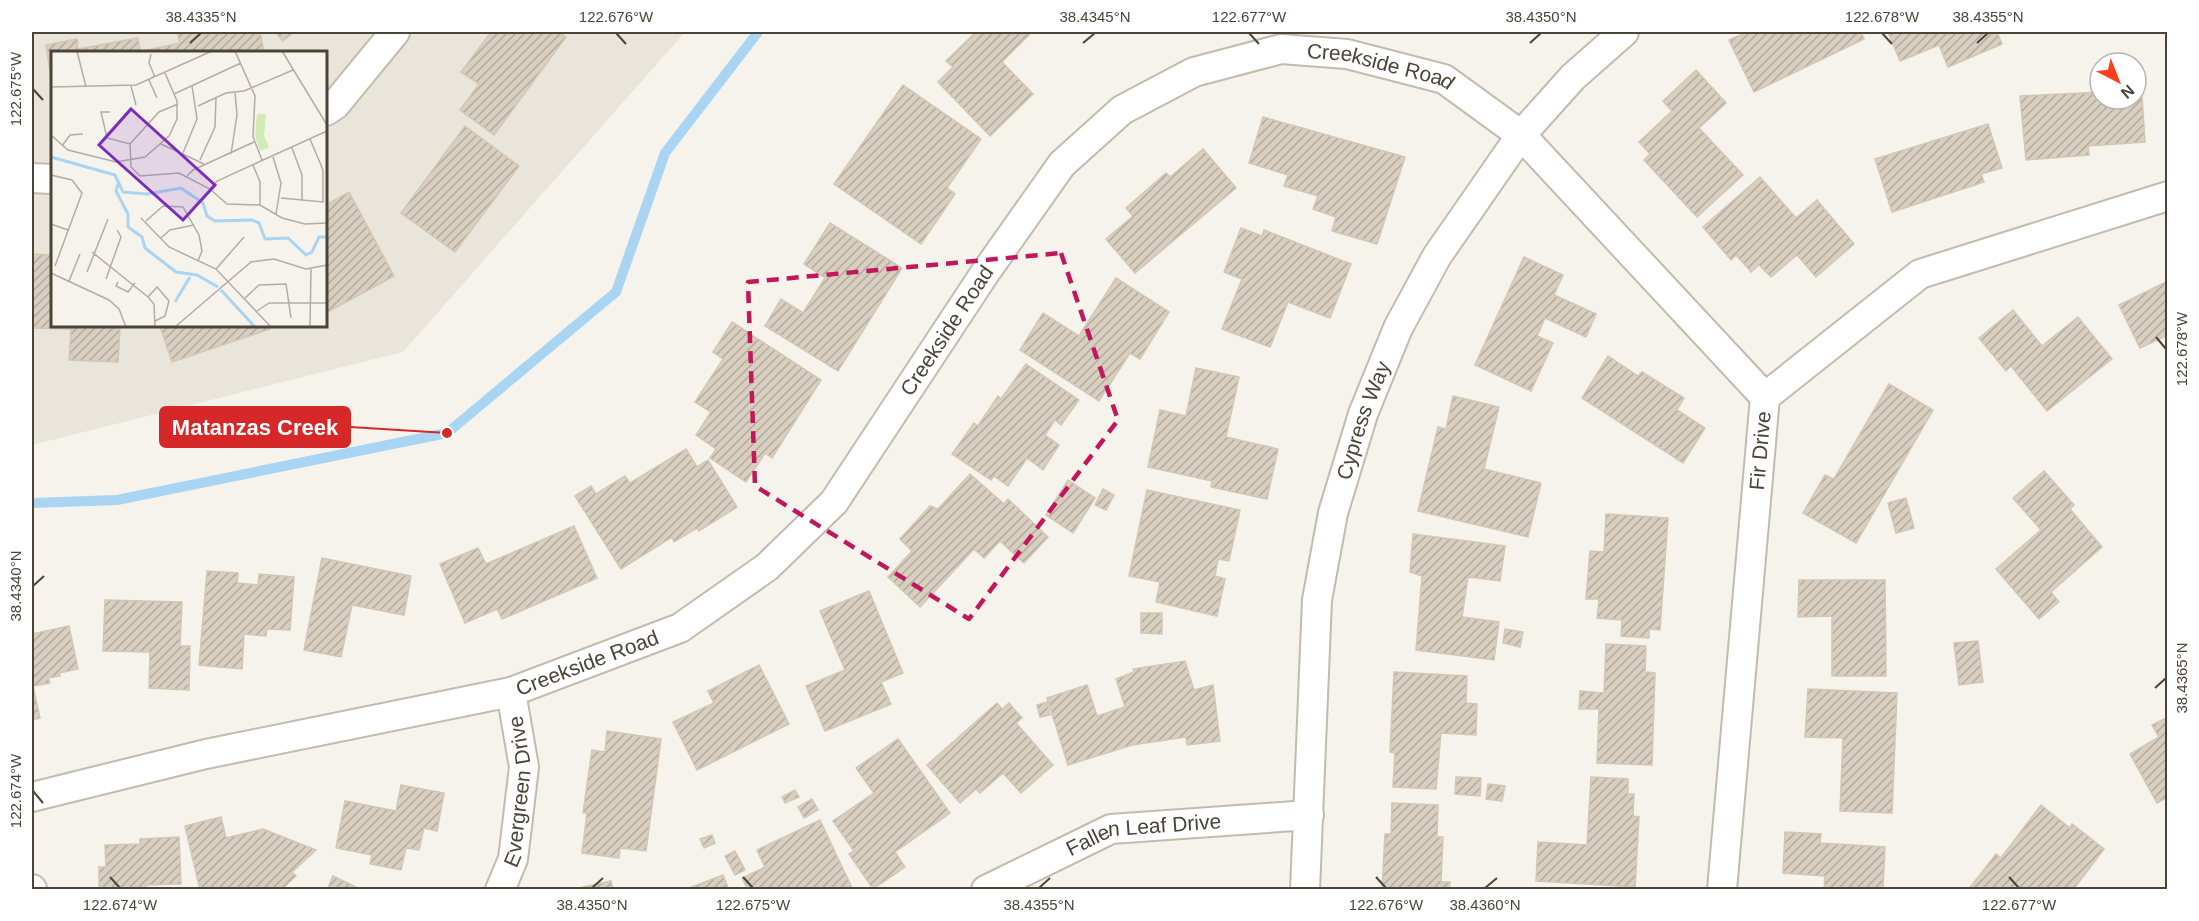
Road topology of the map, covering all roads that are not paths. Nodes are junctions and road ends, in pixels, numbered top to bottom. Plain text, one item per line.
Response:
1 (396, 32) edge
2 (1624, 32) edge
3 (327, 110) edge
4 (1521, 135) junction
5 (32, 178) edge
6 (51, 179) edge
7 (2168, 196) edge
8 (1765, 397) junction
9 (512, 692) junction
10 (32, 797) edge
11 (1309, 815) junction
12 (500, 890) edge
13 (986, 890) edge
14 (1305, 890) edge
15 (1722, 890) edge

1 - 3 street
2 - 4 street, Cypress Way
4 - 8 street, Creekside Road
4 - 9 street, Creekside Road
4 - 11 street, Cypress Way
5 - 6 street
7 - 8 street, Fir Drive
8 - 15 street, Fir Drive
9 - 10 street, Creekside Road
9 - 12 street, Evergreen Drive
11 - 13 street, Fallen Leaf Drive
11 - 14 street, Cypress Way

